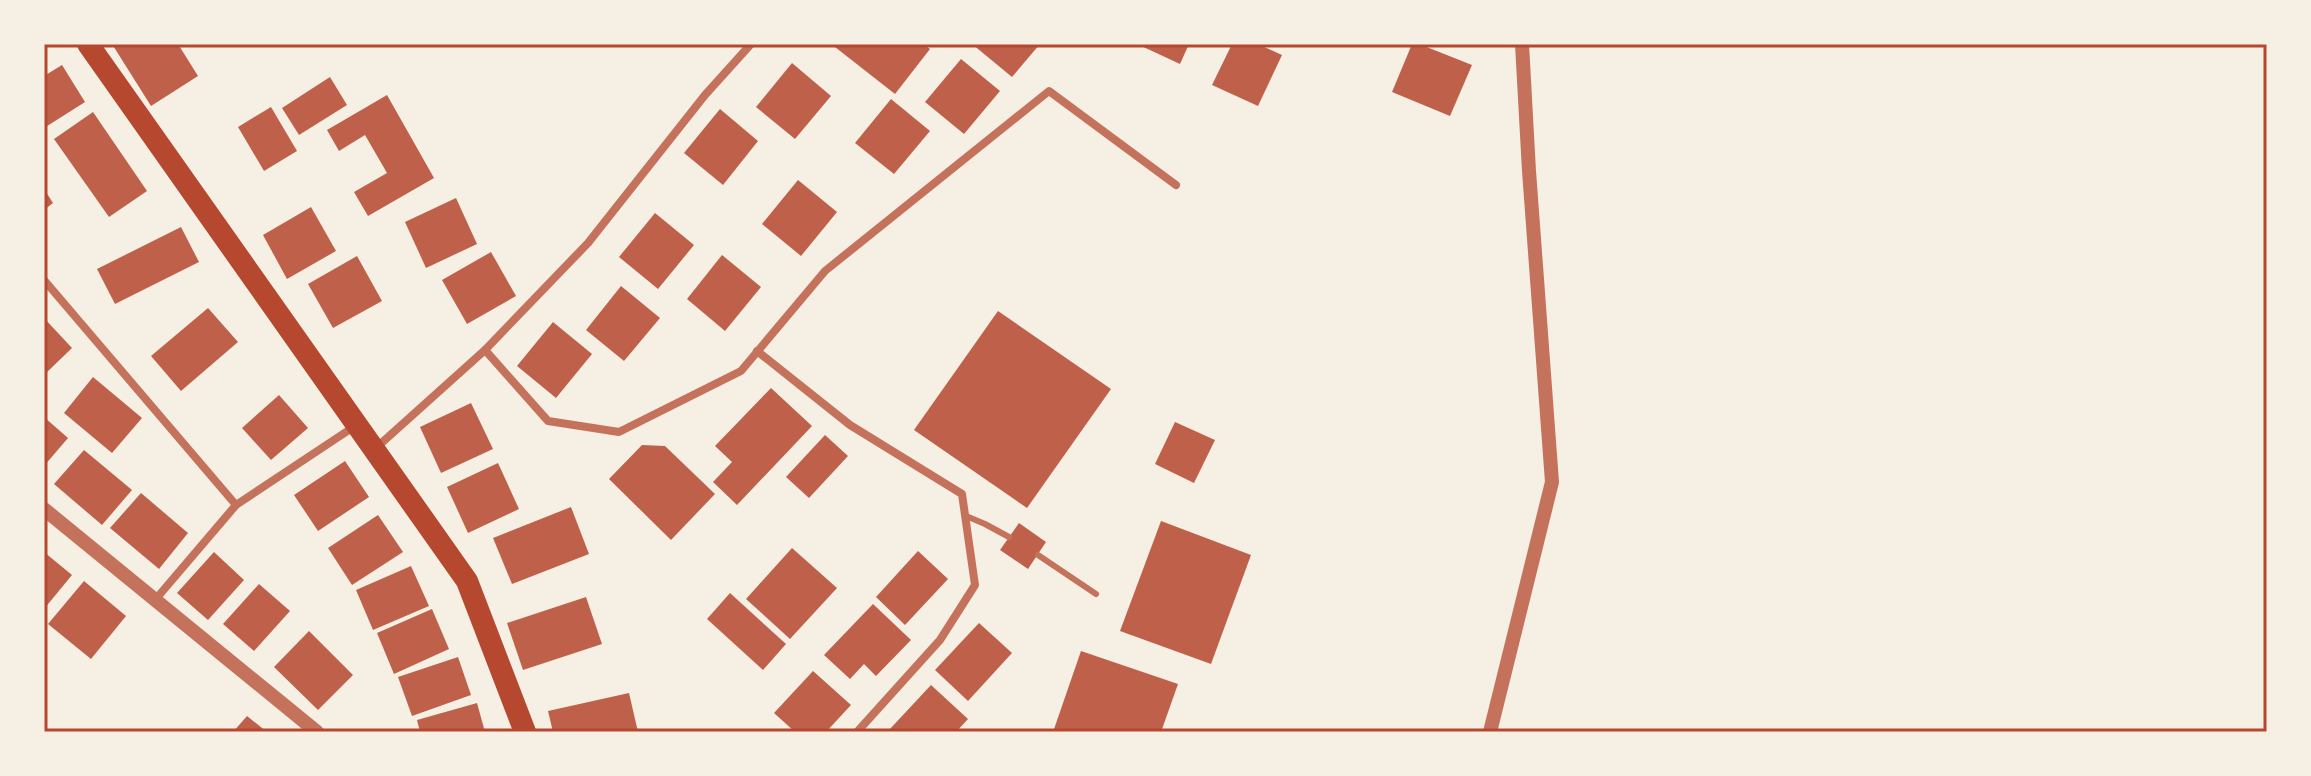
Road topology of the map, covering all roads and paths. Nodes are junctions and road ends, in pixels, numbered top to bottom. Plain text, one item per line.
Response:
1 (88, 44) edge
2 (751, 44) edge
3 (1522, 44) edge
4 (1176, 185) dead end
5 (44, 280) edge
6 (485, 350) junction
7 (757, 351) junction
8 (356, 425) junction
9 (374, 449) junction
10 (236, 505) junction
11 (44, 509) edge
12 (966, 516) junction
13 (1009, 537) dead end
14 (1038, 555) dead end
15 (1096, 594) dead end
16 (155, 600) junction
17 (317, 732) edge
18 (525, 732) edge
19 (857, 732) edge
20 (1490, 732) edge

1 - 8 highway
2 - 6 street
3 - 20 street
4 - 7 street
5 - 10 street
6 - 7 street
6 - 9 street
7 - 12 street
8 - 9 highway
8 - 10 street
9 - 18 highway
10 - 16 street
11 - 16 street
12 - 13 lane
12 - 19 street
14 - 15 lane
16 - 17 street

